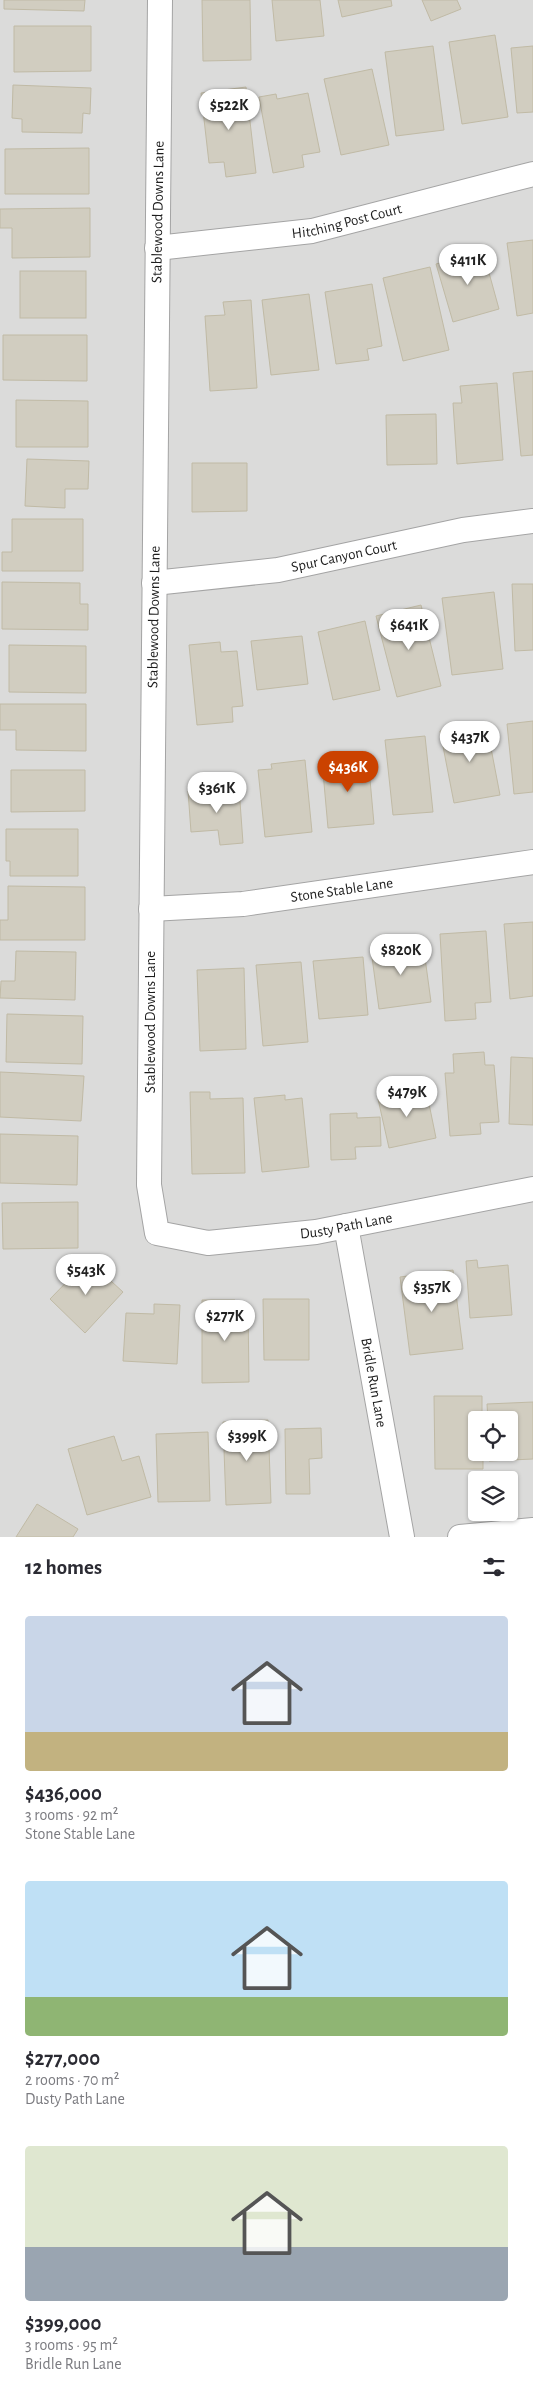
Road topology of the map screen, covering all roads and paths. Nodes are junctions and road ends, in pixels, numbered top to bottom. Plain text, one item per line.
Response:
1 (160, 0) edge
2 (533, 174) edge
3 (157, 248) junction
4 (533, 521) edge
5 (154, 583) junction
6 (533, 862) edge
7 (151, 909) junction
8 (533, 1189) edge
9 (346, 1226) junction
10 (157, 1233) joint
11 (533, 1530) edge
12 (402, 1537) edge
13 (460, 1537) edge

1 - 3 street, Stablewood Downs Lane
2 - 3 street, Hitching Post Court
3 - 5 street, Stablewood Downs Lane
4 - 5 street, Spur Canyon Court
5 - 7 street, Stablewood Downs Lane
6 - 7 street, Stone Stable Lane
7 - 10 street, Stablewood Downs Lane
8 - 9 street, Dusty Path Lane
9 - 10 street, Dusty Path Lane
9 - 12 street, Bridle Run Lane
11 - 13 street

